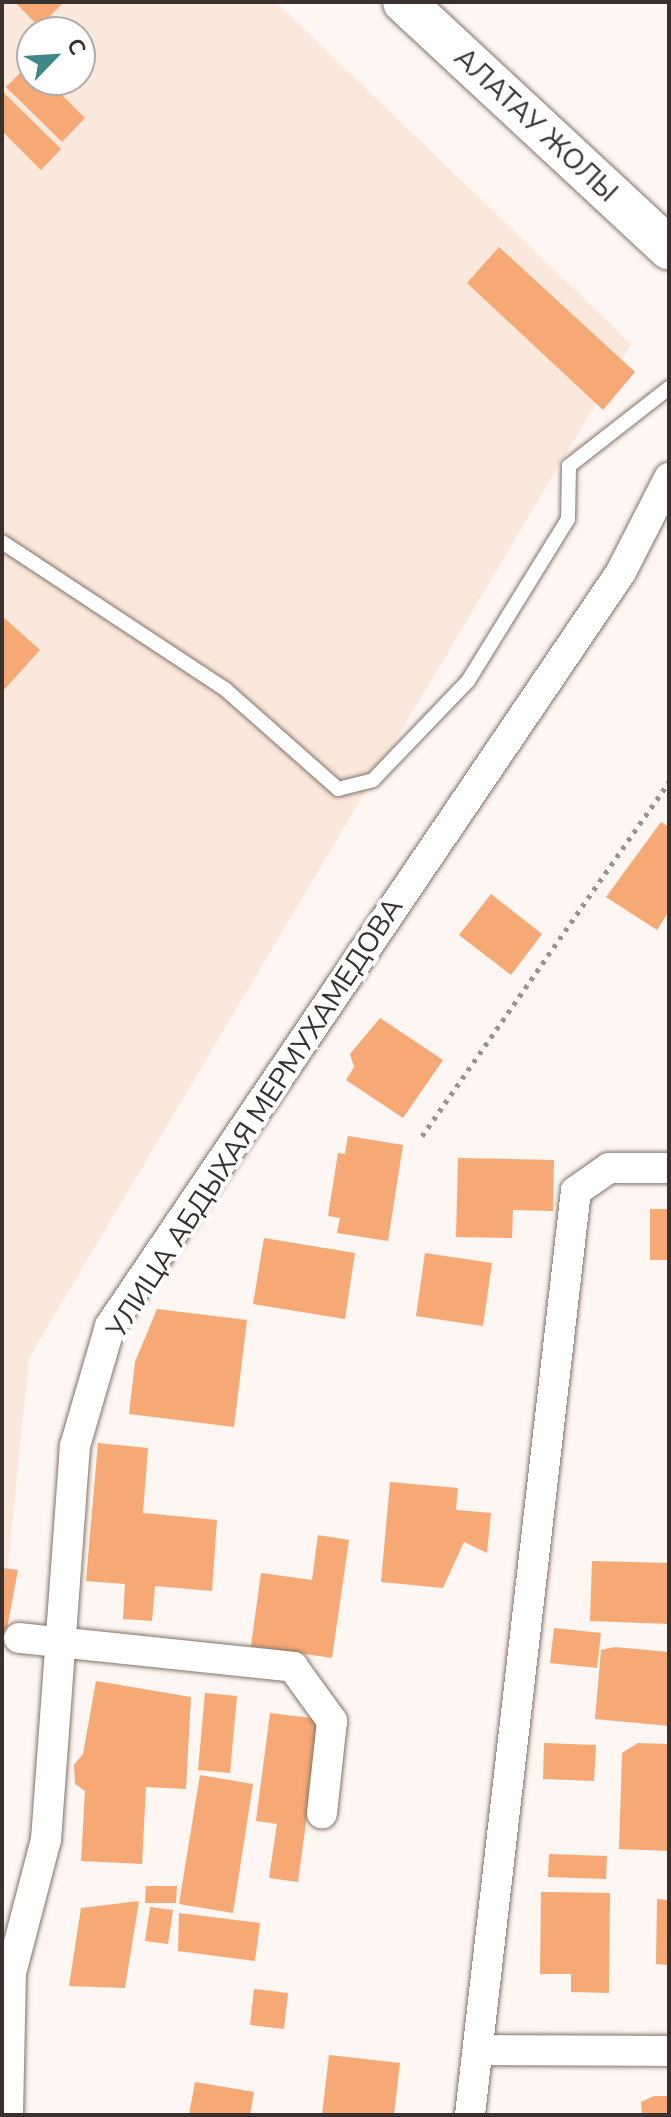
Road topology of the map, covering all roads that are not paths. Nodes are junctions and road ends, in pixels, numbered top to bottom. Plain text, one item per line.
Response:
1 (404, 2) edge
2 (669, 248) edge
3 (669, 388) edge
4 (669, 478) edge
5 (2, 542) edge
6 (669, 1168) edge
7 (19, 1638) dead end
8 (62, 1641) junction
9 (322, 1813) dead end
10 (478, 2050) junction
11 (669, 2051) edge
12 (8, 2115) edge
13 (470, 2115) edge

1 - 2 main road, АЛАТАУ ЖОЛЫ
3 - 5 lane
4 - 8 street, УЛИЦА АБДЫХАЯ МЕРМУХАМЕДОВА
6 - 10 street
7 - 8 street
8 - 9 street
8 - 12 street, УЛИЦА АБДЫХАЯ МЕРМУХАМЕДОВА
10 - 11 street
10 - 13 street

